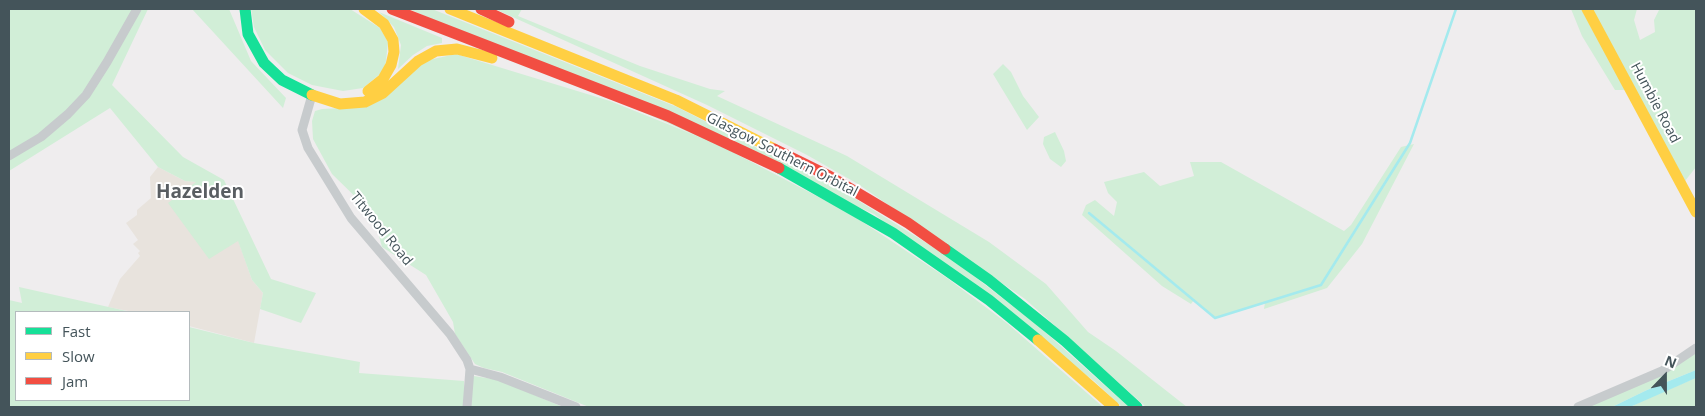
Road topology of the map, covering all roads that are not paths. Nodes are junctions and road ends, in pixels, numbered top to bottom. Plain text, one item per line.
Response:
1 (137, 9) edge
2 (245, 9) edge
3 (364, 9) edge
4 (392, 9) edge
5 (450, 9) edge
6 (481, 9) edge
7 (1587, 9) edge
8 (628, 80) junction
9 (590, 86) junction
10 (312, 94) junction
11 (9, 156) edge
12 (1696, 212) edge
13 (1696, 348) edge
14 (470, 369) junction
15 (467, 407) edge
16 (576, 407) edge
17 (1114, 407) edge
18 (1137, 407) edge
19 (1578, 407) edge

1 - 11 street
2 - 10 main road
3 - 10 main road
4 - 9 main road, Glasgow Southern Orbital
5 - 8 main road, Glasgow Southern Orbital
6 - 8 main road
7 - 12 main road, Humbie Road
8 - 18 main road, Glasgow Southern Orbital
9 - 10 main road
9 - 17 main road, Glasgow Southern Orbital
10 - 14 street, Titwood Road
13 - 19 street
14 - 15 street
14 - 16 street

